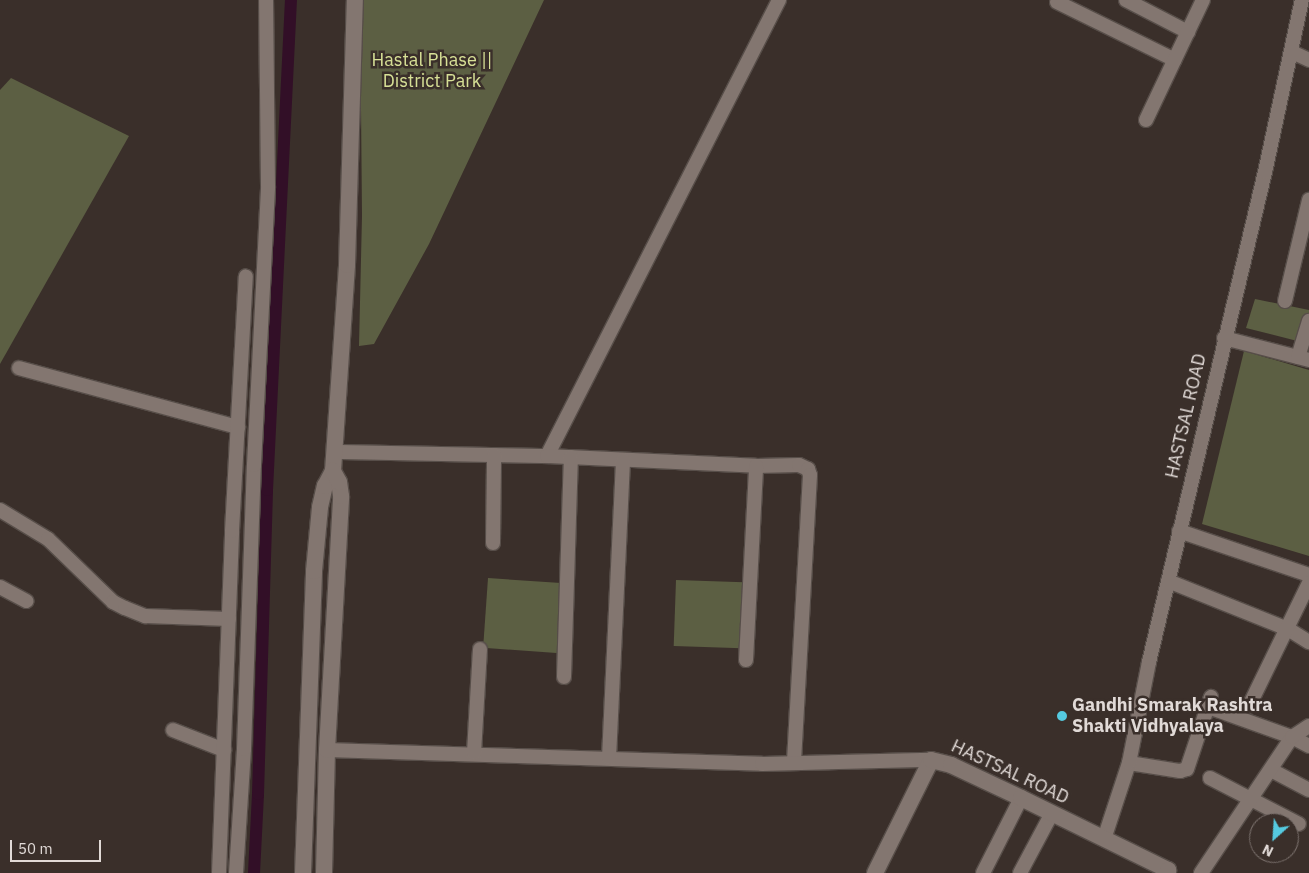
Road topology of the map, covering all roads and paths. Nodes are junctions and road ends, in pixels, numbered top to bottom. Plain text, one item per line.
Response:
1 (266, 0) edge
2 (355, 0) edge
3 (779, 0) edge
4 (1126, 0) edge
5 (1203, 0) edge
6 (1057, 2) dead end
7 (1304, 8) edge
8 (1188, 32) junction
9 (1292, 52) junction
10 (1174, 60) junction
11 (1309, 60) edge
12 (1146, 120) dead end
13 (1309, 200) edge
14 (246, 276) dead end
15 (1285, 302) dead end
16 (1309, 321) edge
17 (1224, 338) junction
18 (1303, 358) edge
19 (19, 368) dead end
20 (238, 427) junction
21 (335, 452) junction
22 (494, 455) junction
23 (547, 456) junction
24 (571, 457) junction
25 (623, 460) junction
26 (756, 466) junction
27 (334, 471) junction
28 (0, 510) edge
29 (1179, 531) junction
30 (493, 543) dead end
31 (1309, 574) edge
32 (1168, 581) junction
33 (1309, 583) edge
34 (0, 587) edge
35 (26, 601) dead end
36 (229, 619) junction
37 (1288, 629) junction
38 (1309, 642) edge
39 (480, 649) dead end
40 (746, 660) dead end
41 (564, 677) dead end
42 (1249, 706) dead end
43 (1309, 726) edge
44 (173, 730) dead end
45 (1292, 737) junction
46 (1309, 746) edge
47 (224, 750) junction
48 (327, 750) junction
49 (474, 753) junction
50 (610, 758) junction
51 (931, 760) junction
52 (794, 764) junction
53 (1129, 764) junction
54 (1271, 770) junction
55 (1210, 778) dead end
56 (1309, 790) edge
57 (1021, 798) junction
58 (1250, 798) junction
59 (1052, 813) junction
60 (1278, 813) edge
61 (1104, 839) junction
62 (881, 871) edge
63 (1170, 872) edge
64 (219, 873) edge
65 (236, 873) edge
66 (303, 873) edge
67 (324, 873) edge
68 (983, 873) edge
69 (1020, 873) edge
70 (1201, 873) edge

1 - 65 street
2 - 21 street
3 - 23 street
4 - 8 street
5 - 8 street
6 - 10 street
7 - 9 street, HASTSAL ROAD
8 - 10 street
9 - 11 street
9 - 17 street, HASTSAL ROAD
10 - 12 street
13 - 15 street
14 - 20 street
16 - 18 street
17 - 18 street
17 - 29 street, HASTSAL ROAD
19 - 20 street
20 - 36 street
21 - 22 street
21 - 27 street
22 - 23 street
22 - 30 street
23 - 24 street
24 - 25 street
24 - 41 street
25 - 26 street
25 - 50 street
26 - 40 street
26 - 52 street
27 - 48 street
27 - 66 street
28 - 36 street
29 - 31 street
29 - 32 street, HASTSAL ROAD
32 - 37 street
32 - 53 street, HASTSAL ROAD
33 - 37 street
34 - 35 street
36 - 47 street
37 - 38 street
37 - 42 street
39 - 49 street
43 - 45 street
44 - 47 street
45 - 46 street
45 - 53 street
45 - 54 street
47 - 64 street
48 - 49 street
48 - 67 street
49 - 50 street
50 - 52 street
51 - 52 street
51 - 57 street, HASTSAL ROAD
51 - 62 street, HASTSAL ROAD
53 - 61 street, HASTSAL ROAD
54 - 56 street
54 - 58 street
55 - 58 street
57 - 59 street, HASTSAL ROAD
57 - 68 street
58 - 60 street
58 - 70 street
59 - 61 street, HASTSAL ROAD
59 - 69 street
61 - 63 street, HASTSAL ROAD

